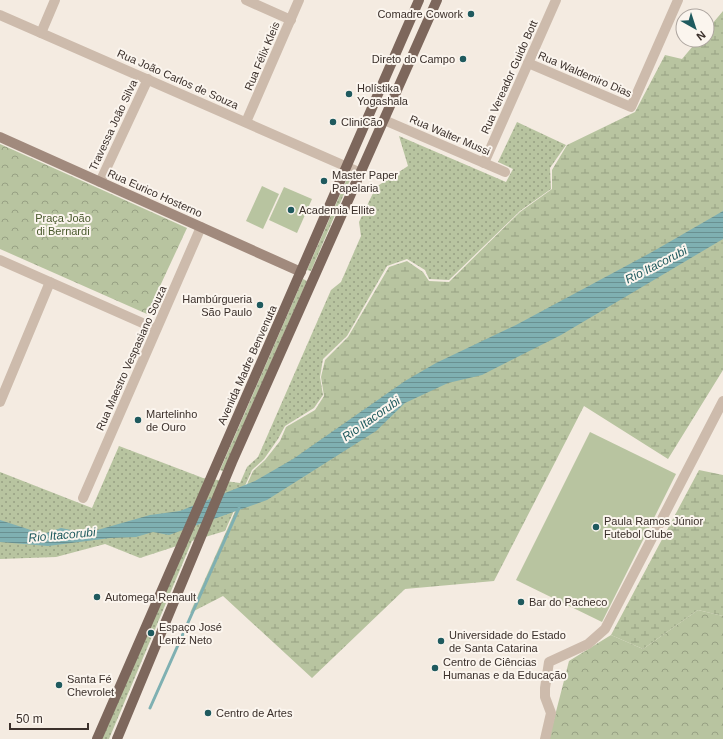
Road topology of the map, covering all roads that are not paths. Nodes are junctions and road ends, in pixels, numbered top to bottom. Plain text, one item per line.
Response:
1 (55, 0) edge
2 (246, 0) edge
3 (299, 0) edge
4 (419, 0) edge
5 (436, 0) edge
6 (556, 0) edge
7 (678, 0) edge
8 (0, 15) edge
9 (291, 20) junction
10 (41, 32) junction
11 (528, 63) junction
12 (148, 79) junction
13 (384, 120) junction
14 (246, 122) junction
15 (0, 137) edge
16 (484, 163) junction
17 (347, 167) junction
18 (361, 172) junction
19 (506, 172) dead end
20 (100, 182) junction
21 (201, 227) junction
22 (0, 260) edge
23 (301, 272) junction
24 (315, 279) junction
25 (50, 282) junction
26 (156, 329) junction
27 (723, 401) edge
28 (0, 402) edge
29 (83, 498) dead end
30 (97, 739) edge
31 (117, 739) edge
32 (545, 739) edge

1 - 10 street
2 - 9 street
3 - 9 street, Rua Félix Kleis
4 - 17 main road, Avenida Madre Benvenuta
5 - 13 main road
6 - 11 street, Rua Vereador Guido Bott
7 - 11 street, Rua Waldemiro Dias
8 - 10 street, Rua João Carlos de Souza
9 - 14 street, Rua Félix Kleis
10 - 12 street, Rua João Carlos de Souza
11 - 16 street, Rua Vereador Guido Bott
12 - 14 street, Rua João Carlos de Souza
12 - 20 street, Travessa João Silva
13 - 16 street, Rua Walter Mussi
13 - 18 main road
14 - 17 street, Rua João Carlos de Souza
15 - 20 street, Rua Eurico Hosterno
16 - 19 street, Rua Walter Mussi
17 - 18 street, Rua João Carlos de Souza
17 - 23 main road, Avenida Madre Benvenuta
18 - 24 main road
20 - 21 street, Rua Eurico Hosterno
21 - 23 street, Rua Eurico Hosterno
21 - 26 street, Rua Maestro Vespasiano Souza
22 - 25 street
23 - 24 main road
23 - 30 main road, Avenida Madre Benvenuta
24 - 31 main road
25 - 26 street
25 - 28 street
26 - 29 street, Rua Maestro Vespasiano Souza
27 - 32 street

